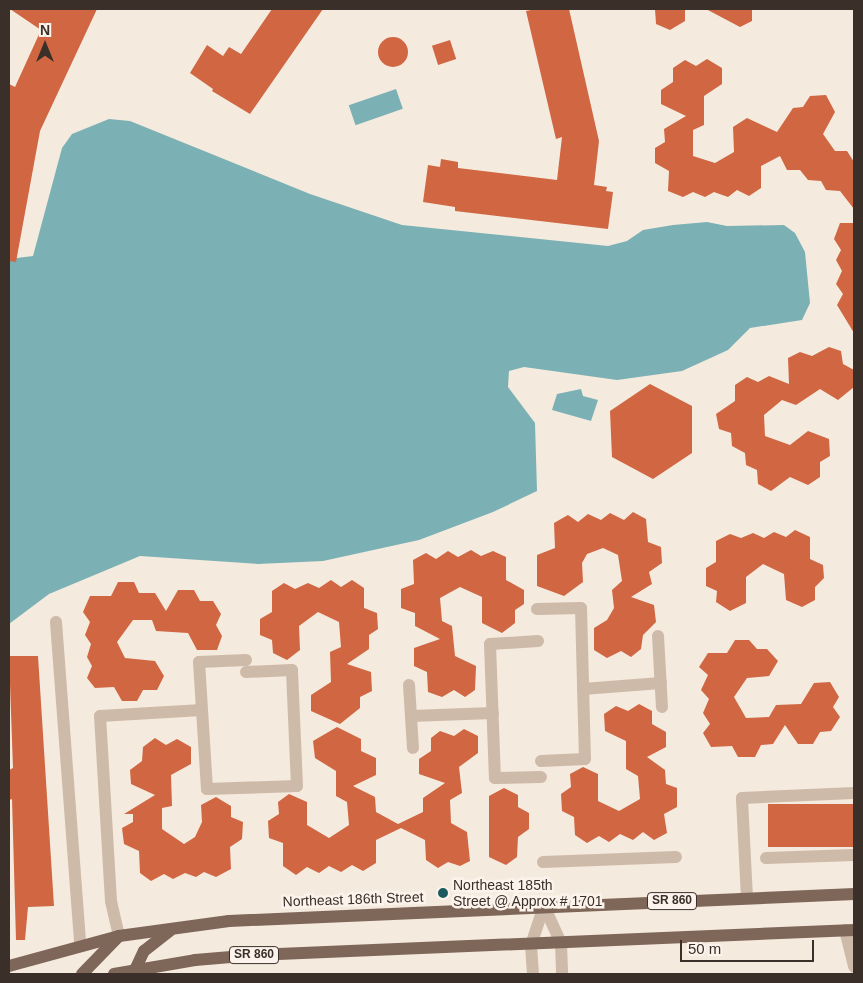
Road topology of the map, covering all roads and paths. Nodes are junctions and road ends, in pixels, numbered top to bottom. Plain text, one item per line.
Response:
1 (537, 609) dead end
2 (56, 622) dead end
3 (658, 636) dead end
4 (538, 641) dead end
5 (661, 683) junction
6 (409, 685) dead end
7 (583, 689) junction
8 (662, 707) dead end
9 (202, 710) junction
10 (493, 713) junction
11 (411, 716) junction
12 (413, 748) dead end
13 (540, 761) dead end
14 (541, 776) dead end
15 (854, 793) edge
16 (854, 855) edge
17 (676, 857) dead end
18 (766, 858) dead end
19 (543, 862) dead end
20 (854, 894) edge
21 (748, 898) junction
22 (544, 906) junction
23 (175, 927) junction
24 (849, 930) edge
25 (119, 936) junction
26 (80, 944) junction
27 (561, 944) junction
28 (532, 945) junction
29 (9, 966) edge
30 (854, 967) edge
31 (135, 972) edge
32 (82, 974) edge
33 (114, 974) edge
34 (533, 974) edge
35 (562, 974) edge

1 - 7 lane
2 - 26 lane
3 - 5 lane
4 - 10 lane
5 - 7 lane
5 - 8 lane
6 - 11 lane
7 - 13 lane
9 - 9 lane
9 - 25 lane
10 - 11 lane
10 - 14 lane
11 - 12 lane
15 - 21 lane
16 - 18 lane
17 - 19 lane
20 - 21 main road, Northeast 186th Street / SR 860
21 - 22 main road, Northeast 186th Street / SR 860
22 - 23 main road, Northeast 186th Street / SR 860
22 - 27 lane
22 - 28 lane
23 - 25 main road, Northeast 186th Street / SR 860
23 - 31 main road
24 - 27 main road, SR 860
24 - 30 lane
25 - 26 main road, Northeast 186th Street / SR 860
25 - 32 main road
26 - 29 main road, Northeast 186th Street / SR 860
27 - 28 main road, SR 860
27 - 35 lane
28 - 31 main road, SR 860
28 - 34 lane
31 - 33 main road, SR 860

